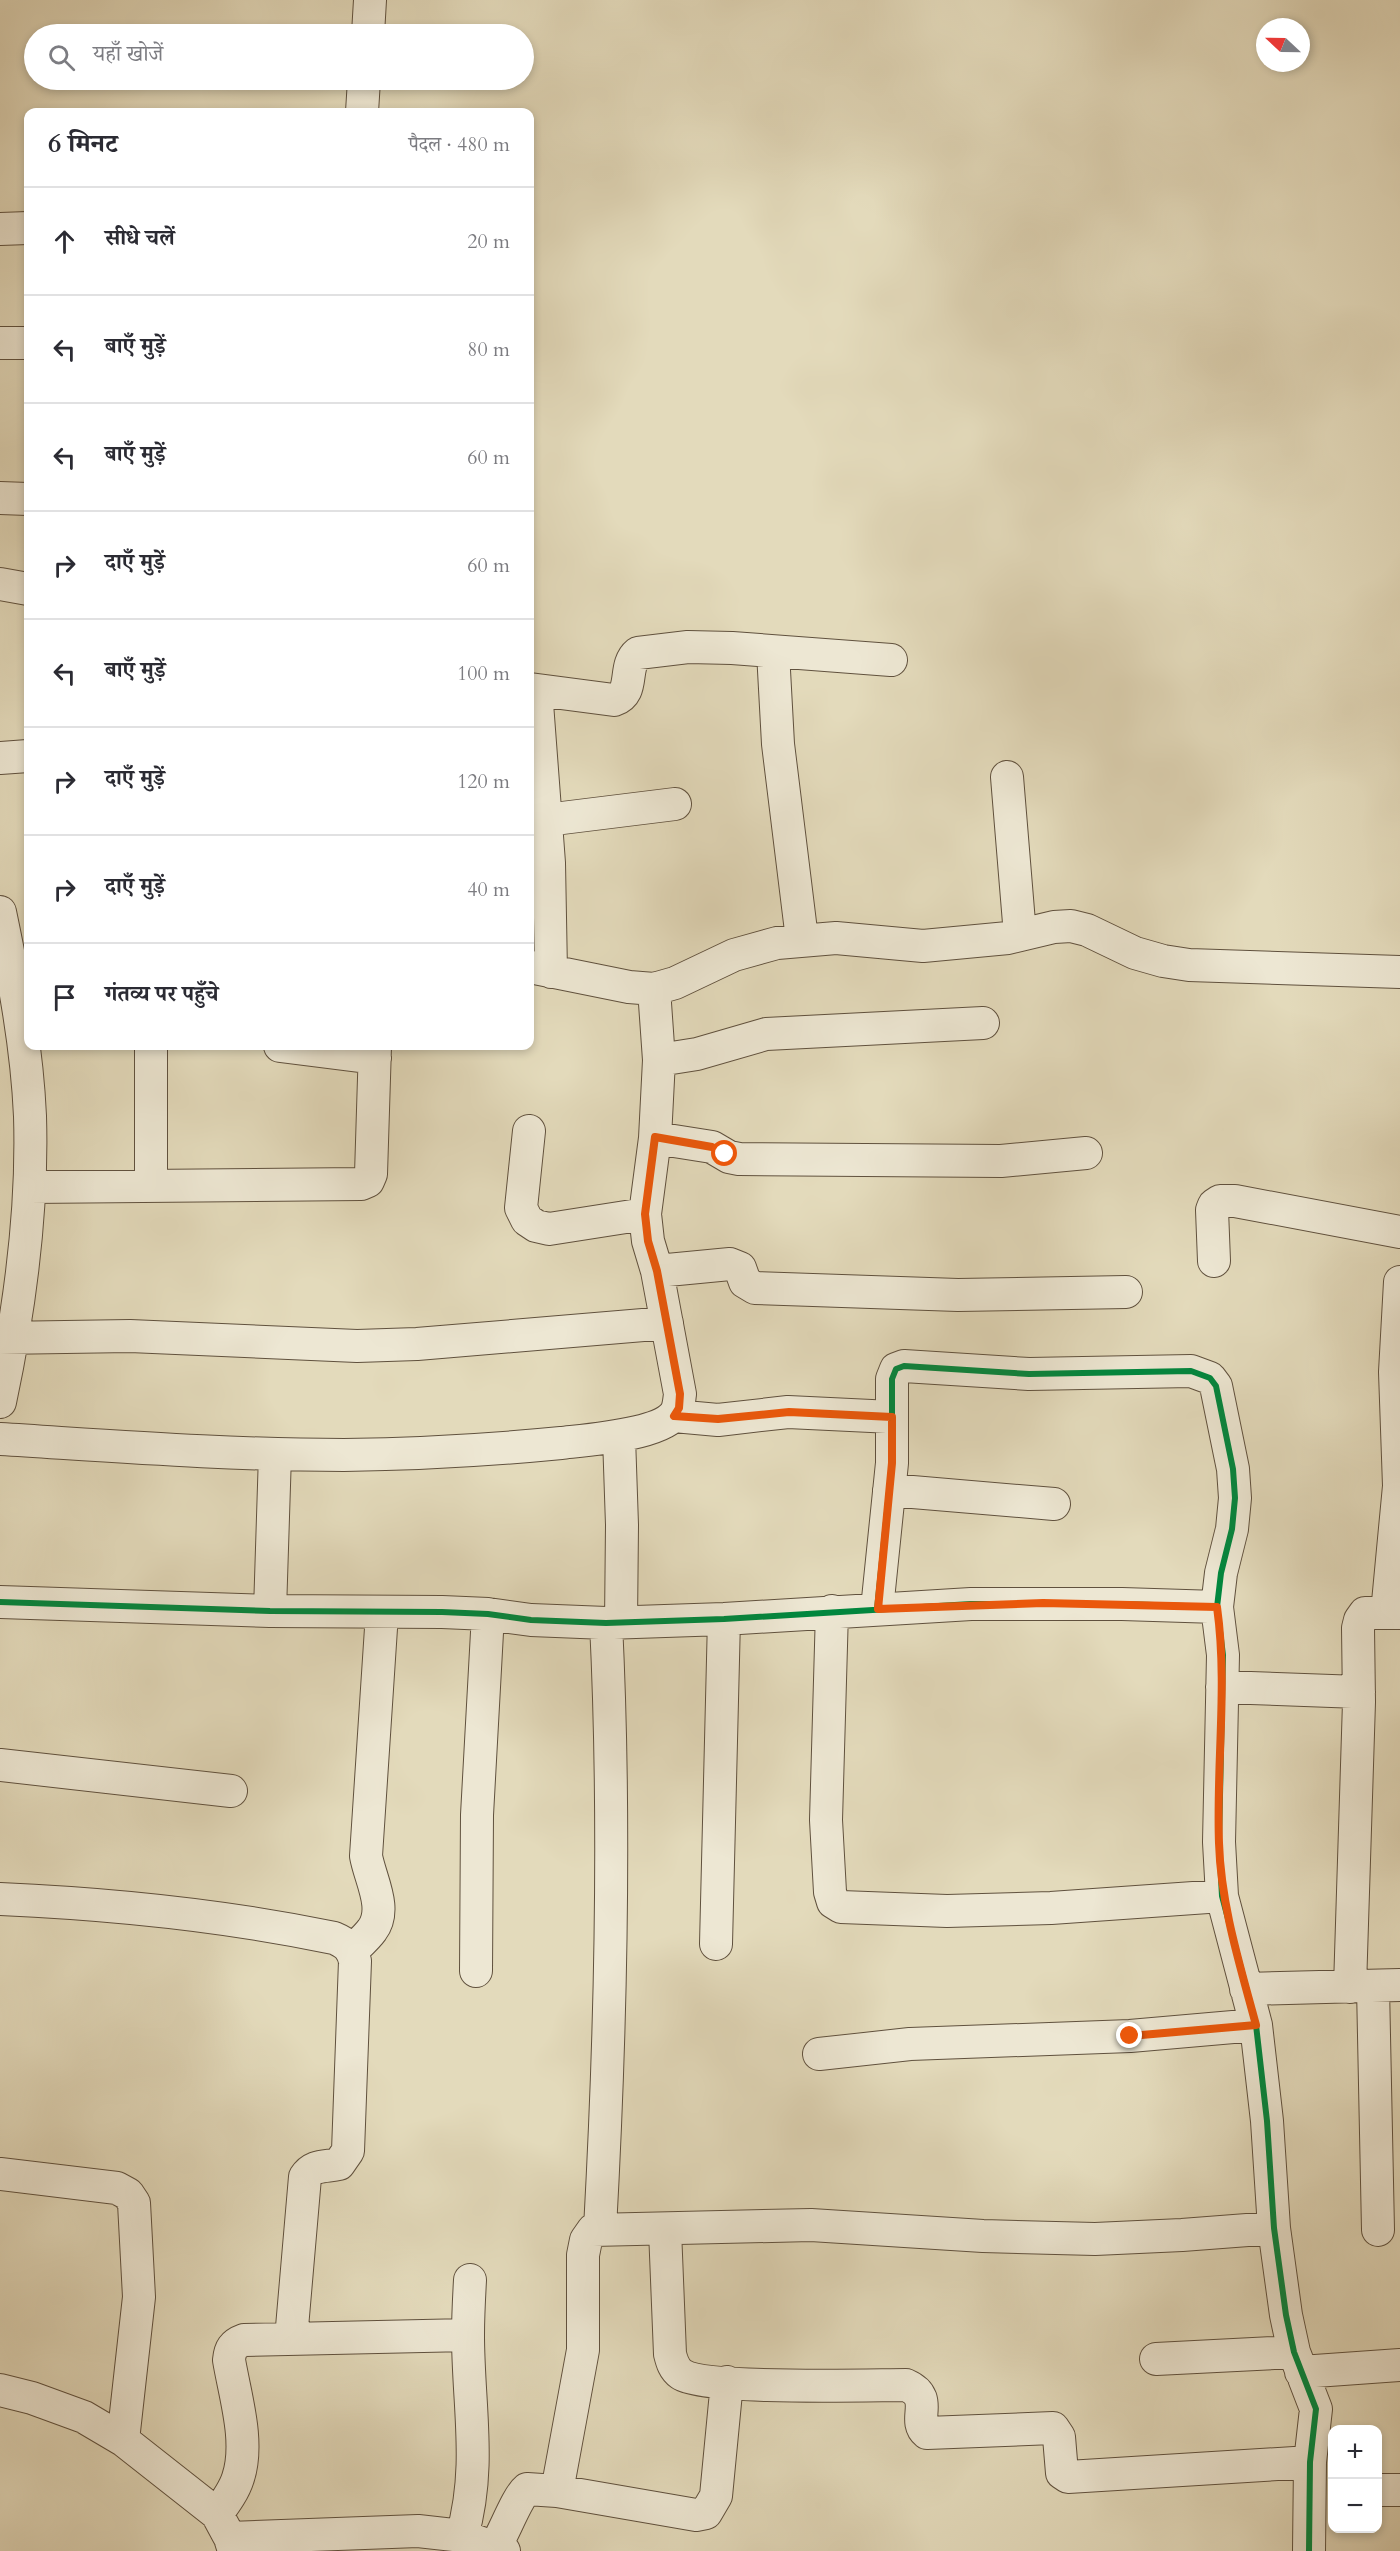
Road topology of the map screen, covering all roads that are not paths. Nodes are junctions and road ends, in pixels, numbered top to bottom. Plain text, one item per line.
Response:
1 (370, 0) edge
2 (369, 24) edge
3 (363, 90) edge
4 (362, 108) edge
5 (24, 228) edge
6 (0, 229) edge
7 (0, 343) edge
8 (24, 343) edge
9 (0, 498) edge
10 (24, 499) edge
11 (0, 584) edge
12 (24, 588) edge
13 (773, 652) junction
14 (891, 660) dead end
15 (534, 690) edge
16 (534, 716) edge
17 (24, 756) edge
18 (0, 758) edge
19 (1007, 777) dead end
20 (675, 804) dead end
21 (538, 820) edge
22 (0, 912) edge
23 (1020, 935) junction
24 (802, 939) junction
25 (19, 952) edge
26 (540, 969) edge
27 (1400, 972) edge
28 (654, 989) junction
29 (983, 1023) dead end
30 (151, 1050) edge
31 (343, 1050) edge
32 (375, 1052) edge
33 (12, 1057) edge
34 (659, 1060) junction
35 (529, 1131) dead end
36 (655, 1137) junction
37 (1086, 1153) dead end
38 (151, 1185) junction
39 (30, 1187) junction
40 (645, 1214) junction
41 (1400, 1232) edge
42 (1214, 1262) dead end
43 (657, 1271) junction
44 (1400, 1282) edge
45 (1126, 1292) dead end
46 (668, 1323) junction
47 (7, 1338) edge
48 (0, 1402) edge
49 (674, 1416) junction
50 (892, 1417) junction
51 (619, 1437) junction
52 (0, 1439) edge
53 (274, 1454) junction
54 (889, 1490) junction
55 (1054, 1504) dead end
56 (0, 1602) edge
57 (1217, 1607) junction
58 (878, 1609) junction
59 (270, 1611) junction
60 (831, 1611) junction
61 (382, 1613) junction
62 (1394, 1613) edge
63 (488, 1614) junction
64 (724, 1619) junction
65 (614, 1623) junction
66 (1222, 1687) junction
67 (1359, 1692) junction
68 (0, 1765) edge
69 (231, 1791) dead end
70 (1222, 1896) junction
71 (0, 1899) edge
72 (716, 1944) dead end
73 (352, 1951) junction
74 (476, 1971) dead end
75 (1374, 1986) edge
76 (1246, 1989) junction
77 (1256, 2025) junction
78 (819, 2054) dead end
79 (0, 2174) edge
80 (1274, 2228) junction
81 (600, 2229) junction
82 (665, 2230) junction
83 (1378, 2230) dead end
84 (470, 2280) dead end
85 (468, 2335) junction
86 (291, 2339) junction
87 (1156, 2359) dead end
88 (1297, 2362) junction
89 (1400, 2365) edge
90 (727, 2382) junction
91 (0, 2390) edge
92 (123, 2440) junction
93 (1317, 2480) edge
94 (556, 2490) junction
95 (1382, 2490) edge
96 (1400, 2490) edge
97 (227, 2534) edge
98 (445, 2540) edge
99 (500, 2549) edge
100 (1309, 2551) edge

1 - 2 street
3 - 4 street
5 - 6 street
7 - 8 street
9 - 10 street
11 - 12 street
13 - 14 street
13 - 15 street
13 - 24 street
16 - 21 street
17 - 18 street
19 - 23 street
20 - 21 street
21 - 26 street
22 - 25 street
23 - 24 street
23 - 27 street
24 - 28 street
25 - 33 street
26 - 28 street
28 - 34 street
29 - 34 street
30 - 38 street
31 - 32 street
32 - 38 street
33 - 39 street
34 - 36 street
35 - 40 street
36 - 37 street
36 - 40 street
38 - 39 street
39 - 47 street
40 - 43 street
41 - 42 street
43 - 45 street
43 - 46 street
44 - 62 street
46 - 47 street
46 - 49 street
47 - 48 street
49 - 50 street
49 - 51 street
50 - 54 street
50 - 57 street
51 - 53 street
51 - 65 street
52 - 53 street
53 - 59 street
54 - 55 street
54 - 58 street
56 - 59 street
57 - 58 street
57 - 66 street
58 - 60 street
59 - 61 street
60 - 64 street
60 - 70 street
61 - 63 street
61 - 73 street
62 - 67 street
63 - 65 street
63 - 74 street
64 - 65 street
64 - 72 street
65 - 81 street
66 - 67 street
66 - 70 street
67 - 75 street
68 - 69 street
70 - 76 street
71 - 73 street
73 - 86 street
75 - 76 street
75 - 83 street
76 - 77 street
77 - 78 street
77 - 80 street
79 - 92 street
80 - 82 street
80 - 88 street
81 - 82 street
81 - 94 street
82 - 90 street
84 - 85 street
85 - 86 street
85 - 98 street
86 - 97 street
87 - 88 street
88 - 89 street
88 - 93 street
90 - 93 street
90 - 94 street
91 - 92 street
92 - 97 street
93 - 100 street
94 - 99 street
95 - 96 street
97 - 98 street
98 - 99 street

